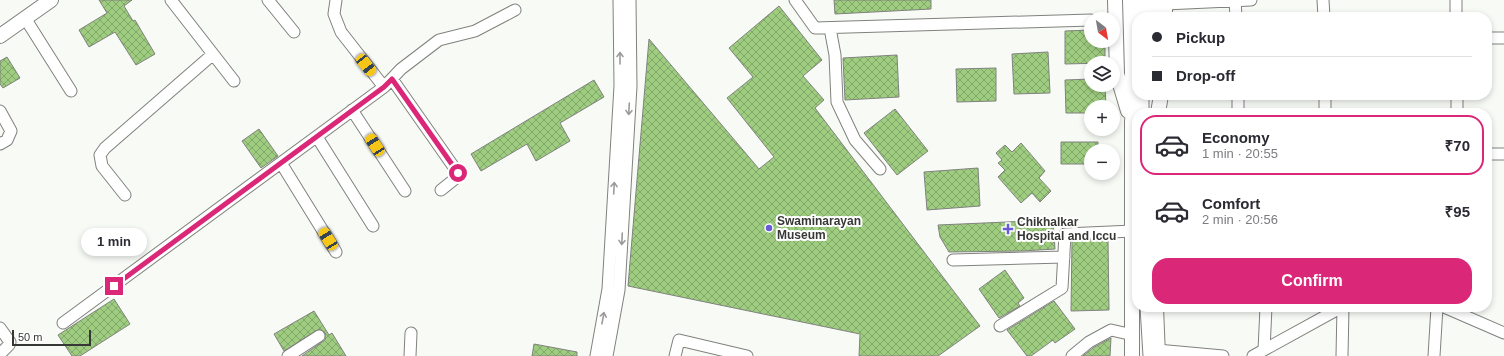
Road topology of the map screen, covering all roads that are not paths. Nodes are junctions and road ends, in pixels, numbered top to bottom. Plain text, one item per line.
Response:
1 (37, 0) edge
2 (51, 0) edge
3 (171, 0) edge
4 (268, 0) edge
5 (336, 0) edge
6 (619, 0) edge
7 (630, 0) edge
8 (795, 0) edge
9 (1115, 0) edge
10 (1130, 0) edge
11 (1141, 0) edge
12 (1151, 0) edge
13 (1235, 0) edge
14 (1251, 0) edge
15 (1323, 0) edge
16 (1456, 0) edge
17 (1165, 7) edge
18 (515, 10) dead end
19 (1114, 12) edge
20 (1132, 12) edge
21 (1142, 12) edge
22 (1151, 12) edge
23 (1236, 12) edge
24 (1324, 12) edge
25 (1456, 12) edge
26 (25, 18) junction
27 (1084, 20) edge
28 (0, 26) edge
29 (830, 28) junction
30 (294, 32) dead end
31 (0, 36) edge
32 (1492, 38) edge
33 (1504, 38) edge
34 (1116, 48) edge
35 (212, 55) junction
36 (392, 79) junction
37 (234, 81) dead end
38 (384, 87) junction
39 (71, 90) dead end
40 (1157, 100) edge
41 (1149, 108) edge
42 (352, 110) junction
43 (0, 111) edge
44 (1132, 122) joint
45 (317, 137) junction
46 (0, 144) edge
47 (1492, 154) edge
48 (1504, 154) edge
49 (281, 163) junction
50 (880, 169) dead end
51 (441, 190) dead end
52 (405, 191) dead end
53 (125, 195) dead end
54 (373, 226) dead end
55 (1132, 231) joint
56 (336, 252) dead end
57 (1064, 257) junction
58 (953, 260) dead end
59 (1133, 312) edge
60 (1148, 312) edge
61 (1150, 312) edge
62 (1266, 312) edge
63 (1326, 312) edge
64 (1342, 312) edge
65 (1437, 312) edge
66 (1463, 312) edge
67 (63, 323) dead end
68 (1000, 326) dead end
69 (0, 328) edge
70 (412, 333) dead end
71 (1504, 333) edge
72 (1133, 335) junction
73 (319, 336) dead end
74 (1264, 350) junction
75 (0, 354) edge
76 (1155, 354) edge
77 (288, 356) edge
78 (410, 356) edge
79 (596, 356) edge
80 (607, 356) edge
81 (675, 356) edge
82 (747, 356) edge
83 (1072, 356) edge
84 (1132, 356) edge
85 (1142, 356) edge
86 (1223, 356) edge
87 (1253, 356) edge
88 (1342, 356) edge
89 (1434, 356) edge

1 - 28 main road
2 - 26 main road
3 - 35 street
4 - 30 street
5 - 38 street
79 -> 6 street
7 -> 80 street
8 - 29 street
9 - 19 main road
10 - 20 main road
11 - 21 street
12 - 22 main road
13 - 14 street
13 - 17 street
13 - 23 street
15 - 24 street
16 - 25 street
18 - 36 street
26 - 31 main road
26 - 39 street
27 - 29 street
29 - 50 street
32 - 33 street
34 - 44 main road
35 - 37 street
35 - 53 street
36 - 38 street
36 - 51 street
38 - 42 street
40 - 41 main road
42 - 45 street
42 - 52 street
43 - 46 street
44 - 55 main road
45 - 49 street
45 - 54 street
47 - 48 street
49 - 56 street
49 - 67 street
55 - 57 street
57 - 58 street
57 - 68 street
59 - 72 main road
60 - 85 street
61 - 76 main road
62 - 74 street
63 - 74 street
64 - 88 street
65 - 89 street
66 - 71 street
69 - 75 street
70 - 78 street
72 - 83 street
72 - 84 main road
73 - 77 street
74 - 87 street
76 - 86 street
81 - 82 street

